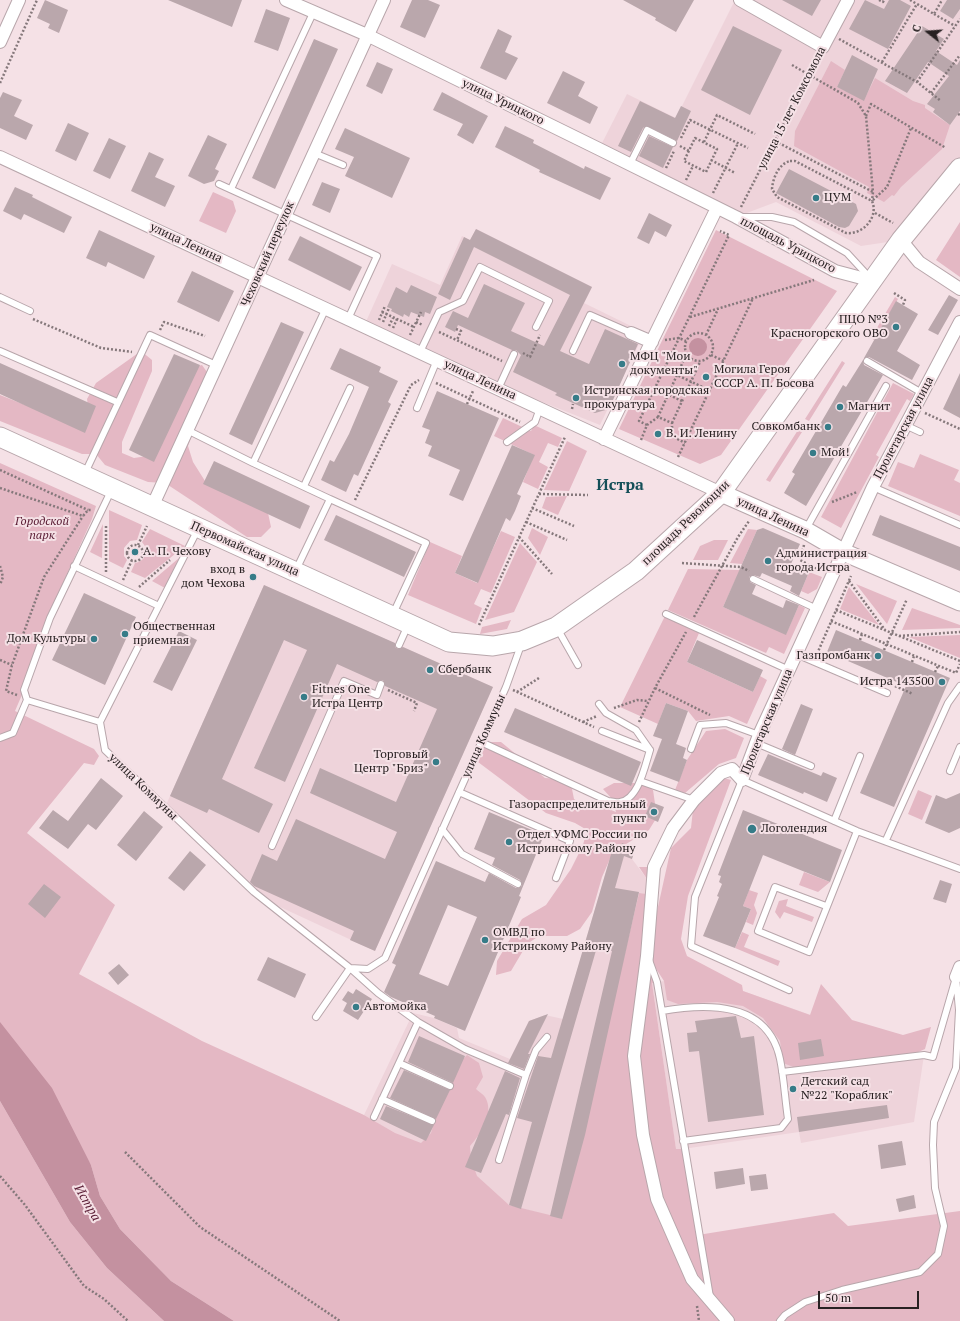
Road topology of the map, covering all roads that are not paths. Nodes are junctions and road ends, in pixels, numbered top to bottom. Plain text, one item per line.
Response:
1 (19, 0) edge
2 (286, 0) edge
3 (384, 0) edge
4 (740, 0) edge
5 (848, 0) edge
6 (313, 13) junction
7 (367, 35) junction
8 (0, 42) edge
9 (673, 143) dead end
10 (314, 153) junction
11 (0, 157) edge
12 (630, 164) junction
13 (343, 165) dead end
14 (960, 169) edge
15 (219, 184) dead end
16 (231, 189) junction
17 (715, 211) junction
18 (285, 215) junction
19 (736, 217) junction
20 (901, 240) junction
21 (258, 277) junction
22 (873, 281) junction
23 (960, 289) edge
24 (0, 297) edge
25 (326, 308) junction
26 (30, 311) dead end
27 (348, 319) junction
28 (960, 322) edge
29 (536, 328) road end
30 (631, 334) joint
31 (652, 342) junction
32 (0, 351) edge
33 (573, 351) dead end
34 (420, 352) junction
35 (514, 354) road end
36 (867, 361) dead end
37 (216, 365) junction
38 (435, 366) junction
39 (886, 386) dead end
40 (350, 388) dead end
41 (498, 389) junction
42 (922, 393) junction
43 (117, 402) junction
44 (417, 408) dead end
45 (540, 408) junction
46 (905, 424) junction
47 (187, 430) junction
48 (920, 432) dead end
49 (0, 437) edge
50 (604, 439) junction
51 (507, 442) dead end
52 (253, 463) junction
53 (83, 476) junction
54 (304, 486) junction
55 (873, 487) junction
56 (112, 490) junction
57 (721, 493) junction
58 (330, 498) junction
59 (152, 507) junction
60 (960, 525) edge
61 (194, 536) junction
62 (805, 538) junction
63 (843, 552) junction
64 (74, 566) junction
65 (295, 572) junction
66 (753, 579) road end
67 (960, 602) edge
68 (159, 606) junction
69 (817, 609) junction
70 (666, 614) dead end
71 (400, 620) junction
72 (556, 627) junction
73 (522, 641) junction
74 (399, 645) dead end
75 (493, 646) joint
76 (796, 654) junction
77 (578, 665) dead end
78 (789, 670) junction
79 (383, 686) road end
80 (960, 686) edge
81 (887, 693) dead end
82 (27, 700) junction
83 (600, 704) dead end
84 (100, 722) junction
85 (602, 731) dead end
86 (0, 738) edge
87 (757, 739) junction
88 (481, 742) junction
89 (960, 747) edge
90 (691, 748) dead end
91 (650, 750) junction
92 (860, 756) dead end
93 (811, 766) dead end
94 (950, 771) dead end
95 (742, 780) junction
96 (640, 781) junction
97 (459, 792) junction
98 (694, 800) junction
99 (834, 821) junction
100 (442, 829) junction
101 (857, 831) junction
102 (886, 840) junction
103 (272, 846) dead end
104 (960, 869) edge
105 (556, 878) dead end
106 (518, 884) dead end
107 (826, 906) junction
108 (648, 956) junction
109 (350, 968) junction
110 (958, 972) edge
111 (789, 990) dead end
112 (662, 1011) junction
113 (316, 1017) dead end
114 (418, 1022) junction
115 (547, 1037) dead end
116 (399, 1063) junction
117 (782, 1072) junction
118 (526, 1075) junction
119 (450, 1086) dead end
120 (382, 1099) junction
121 (374, 1117) dead end
122 (432, 1122) dead end
123 (682, 1141) junction
124 (499, 1160) dead end
125 (710, 1300) junction
126 (728, 1321) edge
127 (780, 1321) edge

1 - 8 street
2 - 6 street, улица Урицкого
3 - 7 street, Чеховский переулок
4 - 5 street, улица 15 лет Комсомола
6 - 7 street, улица Урицкого
6 - 16 lane
7 - 10 street, Чеховский переулок
7 - 12 street, улица Урицкого
9 - 12 lane
10 - 13 lane
10 - 18 street, Чеховский переулок
11 - 21 street, улица Ленина
12 - 17 street, улица Урицкого
14 - 20 main road, площадь Революции
15 - 16 lane
16 - 18 lane
17 - 19 street, площадь Урицкого
17 - 31 street
18 - 21 street, Чеховский переулок
18 - 27 lane
19 - 22 street, площадь Урицкого
19 - 22 lane, площадь Урицкого
20 - 22 main road, площадь Революции
20 - 23 street
21 - 25 street, улица Ленина
21 - 37 street, Чеховский переулок
22 - 57 main road, площадь Революции
24 - 26 lane
25 - 27 street, улица Ленина
25 - 52 lane
27 - 34 street, улица Ленина
28 - 42 street, Пролетарская улица
29 - 34 lane
30 - 31 street
30 - 33 lane
31 - 50 street
32 - 43 lane
34 - 38 street, улица Ленина
35 - 41 lane
36 - 42 lane
37 - 43 lane
37 - 47 street, Чеховский переулок
38 - 41 street, улица Ленина
38 - 44 lane
39 - 62 lane
40 - 54 lane
41 - 45 street, улица Ленина
42 - 46 street, Пролетарская улица
43 - 53 lane
45 - 50 street, улица Ленина
45 - 51 lane
46 - 48 lane
46 - 55 street, Пролетарская улица
47 - 52 lane
47 - 59 street, Чеховский переулок
49 - 53 main road, Первомайская улица
50 - 57 street, улица Ленина
52 - 54 lane
53 - 56 main road, Первомайская улица
54 - 58 lane
55 - 60 lane
55 - 63 street, Пролетарская улица
56 - 59 main road, Первомайская улица
56 - 64 lane
57 - 62 main road, улица Ленина
57 - 72 main road, площадь Революции
58 - 65 lane
58 - 71 lane
59 - 61 main road, Первомайская улица
61 - 65 main road, Первомайская улица
61 - 68 lane
62 - 63 main road, улица Ленина
63 - 67 main road, улица Ленина
63 - 69 street, Пролетарская улица
64 - 68 lane
64 - 82 lane
65 - 71 main road, Первомайская улица
66 - 69 lane
68 - 84 lane
69 - 76 street, Пролетарская улица
70 - 78 lane
71 - 74 lane
71 - 75 main road, Первомайская улица
72 - 73 main road, площадь Революции
72 - 77 lane
73 - 75 main road, площадь Революции
73 - 88 lane, улица Коммуны
76 - 78 street, Пролетарская улица
76 - 81 lane
78 - 87 street, Пролетарская улица
79 - 103 lane
80 - 102 lane
82 - 84 lane
82 - 86 lane
83 - 91 lane
84 - 109 lane, улица Коммуны
85 - 91 lane
87 - 90 lane
87 - 93 lane
87 - 95 street, Пролетарская улица
88 - 96 lane
88 - 97 lane, улица Коммуны
89 - 94 lane
91 - 96 lane
92 - 99 lane
95 - 98 street, Пролетарская улица
95 - 99 lane
95 - 111 lane
96 - 98 lane
97 - 100 lane, улица Коммуны
97 - 105 lane
98 - 108 street, Пролетарская улица
99 - 101 lane
100 - 106 lane
100 - 109 lane, улица Коммуны
101 - 102 lane
101 - 107 lane
102 - 104 lane
107 - 107 lane
108 - 112 lane
108 - 125 street, Пролетарская улица
109 - 113 lane
109 - 114 lane, улица Коммуны
110 - 117 lane
110 - 127 lane
112 - 117 lane
112 - 123 lane
114 - 116 lane
114 - 118 lane, улица Коммуны
115 - 118 lane
116 - 119 lane
116 - 120 lane
117 - 123 lane
118 - 124 lane
120 - 121 lane
120 - 122 lane
123 - 125 lane
125 - 126 street, Пролетарская улица

